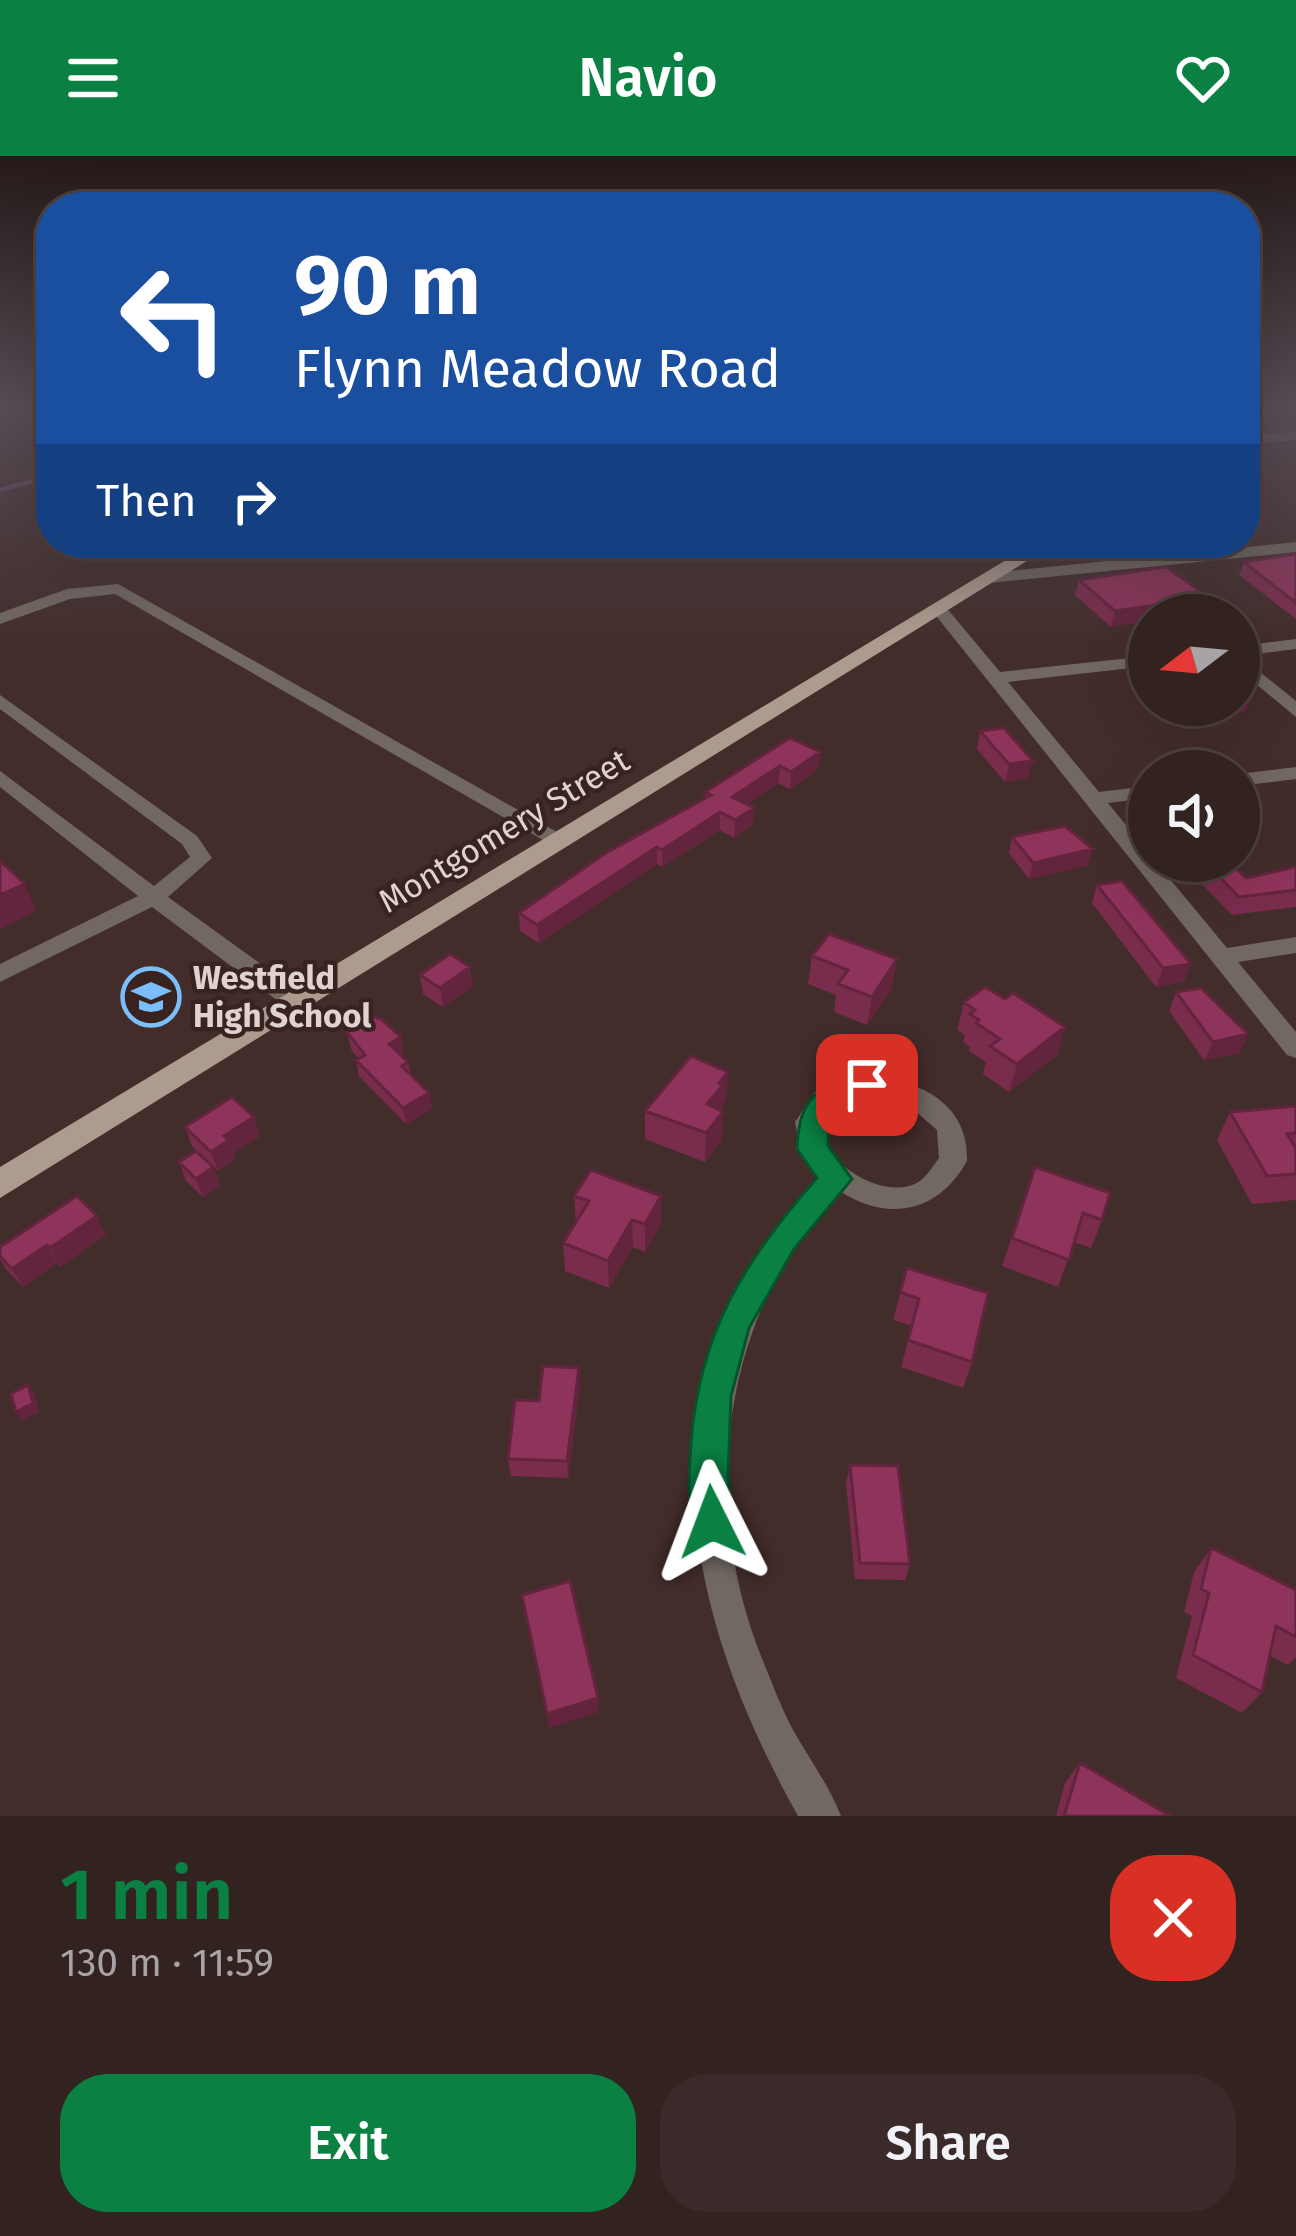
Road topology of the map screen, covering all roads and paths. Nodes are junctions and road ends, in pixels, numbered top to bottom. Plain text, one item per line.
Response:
1 (1296, 547) edge
2 (1260, 551) edge
3 (1022, 558) edge
4 (1187, 558) edge
5 (989, 578) junction
6 (938, 609) junction
7 (0, 619) edge
8 (1296, 644) edge
9 (1260, 648) edge
10 (1128, 663) edge
11 (995, 678) junction
12 (1260, 679) edge
13 (0, 700) edge
14 (1296, 711) edge
15 (1296, 773) edge
16 (0, 777) edge
17 (1260, 777) edge
18 (1128, 795) edge
19 (1094, 799) junction
20 (557, 840) junction
21 (152, 896) junction
22 (1296, 945) edge
23 (1221, 957) junction
24 (0, 974) edge
25 (295, 1000) junction
26 (1296, 1049) edge
27 (836, 1179) junction
28 (0, 1184) edge
29 (821, 1816) edge

1 - 2 street
3 - 5 main road, Montgomery Street
4 - 5 street
5 - 6 main road, Montgomery Street
6 - 11 street
6 - 20 main road, Montgomery Street
7 - 20 street
8 - 9 street
10 - 11 street
11 - 19 street
12 - 14 street
13 - 21 street
15 - 17 street
16 - 21 street
18 - 19 street
19 - 23 street
20 - 25 main road, Montgomery Street
21 - 24 street
21 - 25 street
22 - 23 street
23 - 26 street
25 - 28 main road, Montgomery Street
27 - 27 street
27 - 29 street

